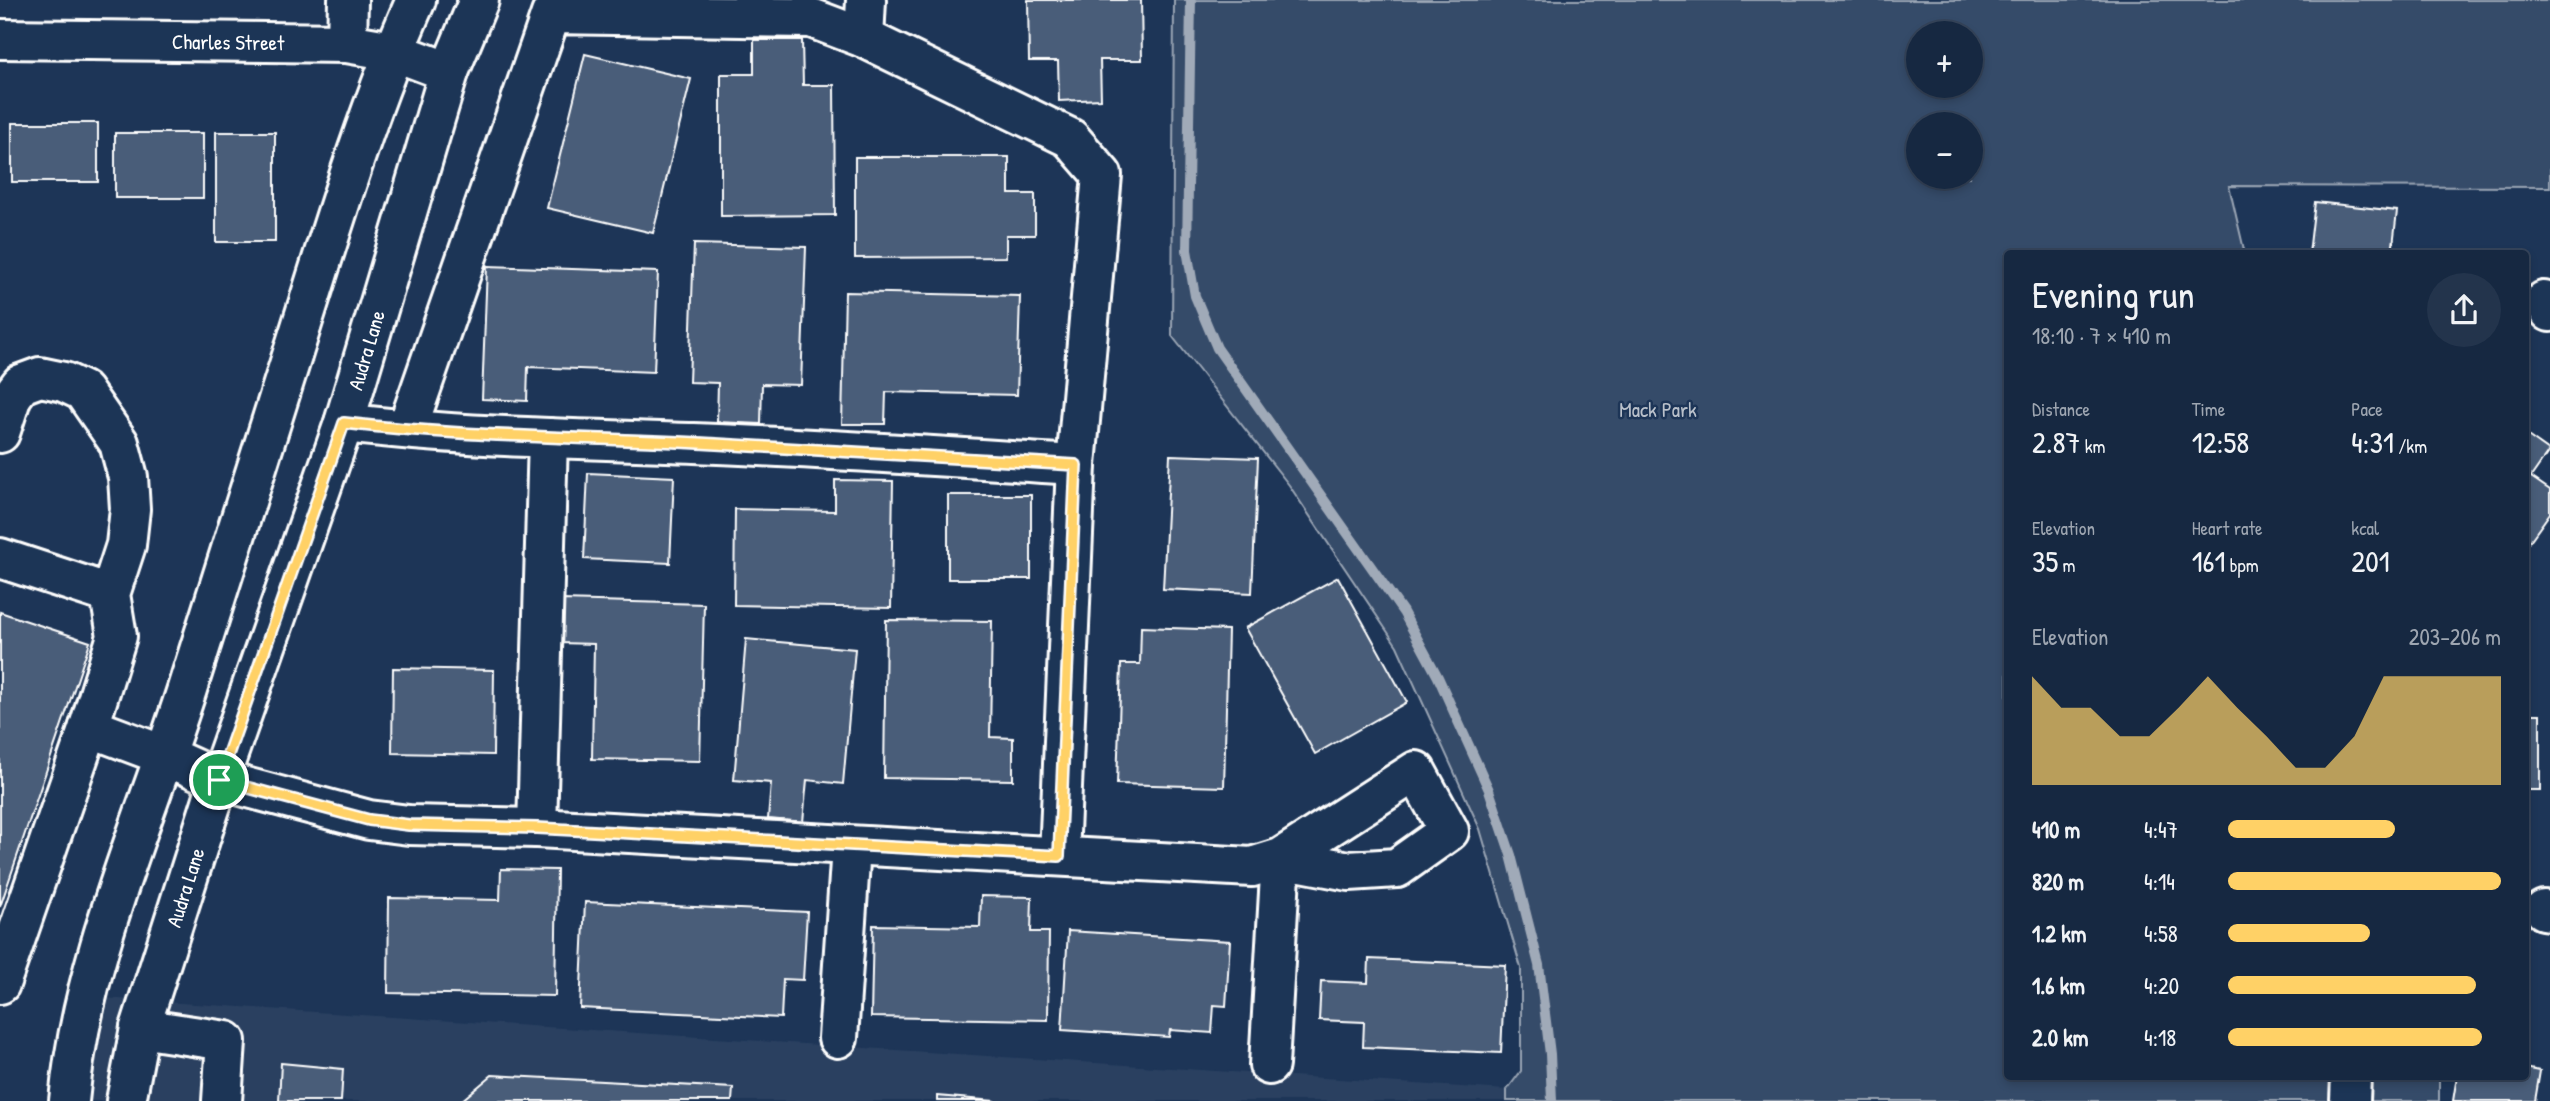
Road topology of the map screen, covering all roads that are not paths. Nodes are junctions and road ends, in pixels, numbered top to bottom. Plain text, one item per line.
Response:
1 (348, 0) edge
2 (416, 0) edge
3 (479, 0) edge
4 (866, 0) edge
5 (864, 38) junction
6 (0, 39) edge
7 (347, 43) junction
8 (393, 51) junction
9 (449, 72) junction
10 (344, 423) junction
11 (407, 429) junction
12 (0, 433) edge
13 (548, 438) junction
14 (1076, 465) junction
15 (0, 558) edge
16 (110, 594) junction
17 (89, 727) junction
18 (166, 756) junction
19 (219, 780) junction
20 (537, 828) junction
21 (850, 847) junction
22 (1059, 856) junction
23 (0, 984) edge
24 (140, 1028) junction
25 (838, 1038) dead end
26 (1269, 1065) dead end
27 (2351, 1080) edge
28 (69, 1101) edge
29 (126, 1101) edge
30 (222, 1101) edge
31 (2350, 1101) edge

1 - 7 street
2 - 8 street
3 - 9 street, Audra Lane
4 - 5 street
5 - 11 street
5 - 14 street
6 - 7 street, Charles Street
7 - 8 street, Charles Street
8 - 9 street, Charles Street
8 - 18 street
9 - 10 street, Audra Lane
10 - 11 street
10 - 19 street, Audra Lane
11 - 13 street
12 - 16 street
13 - 14 street
13 - 20 street
14 - 22 street
15 - 16 street
16 - 17 street
17 - 18 street
17 - 23 street
18 - 19 street
18 - 28 street
19 - 20 street
19 - 24 street, Audra Lane
20 - 21 street
21 - 22 street
21 - 25 street
22 - 26 street
24 - 29 street, Audra Lane
24 - 30 street
27 - 31 street

